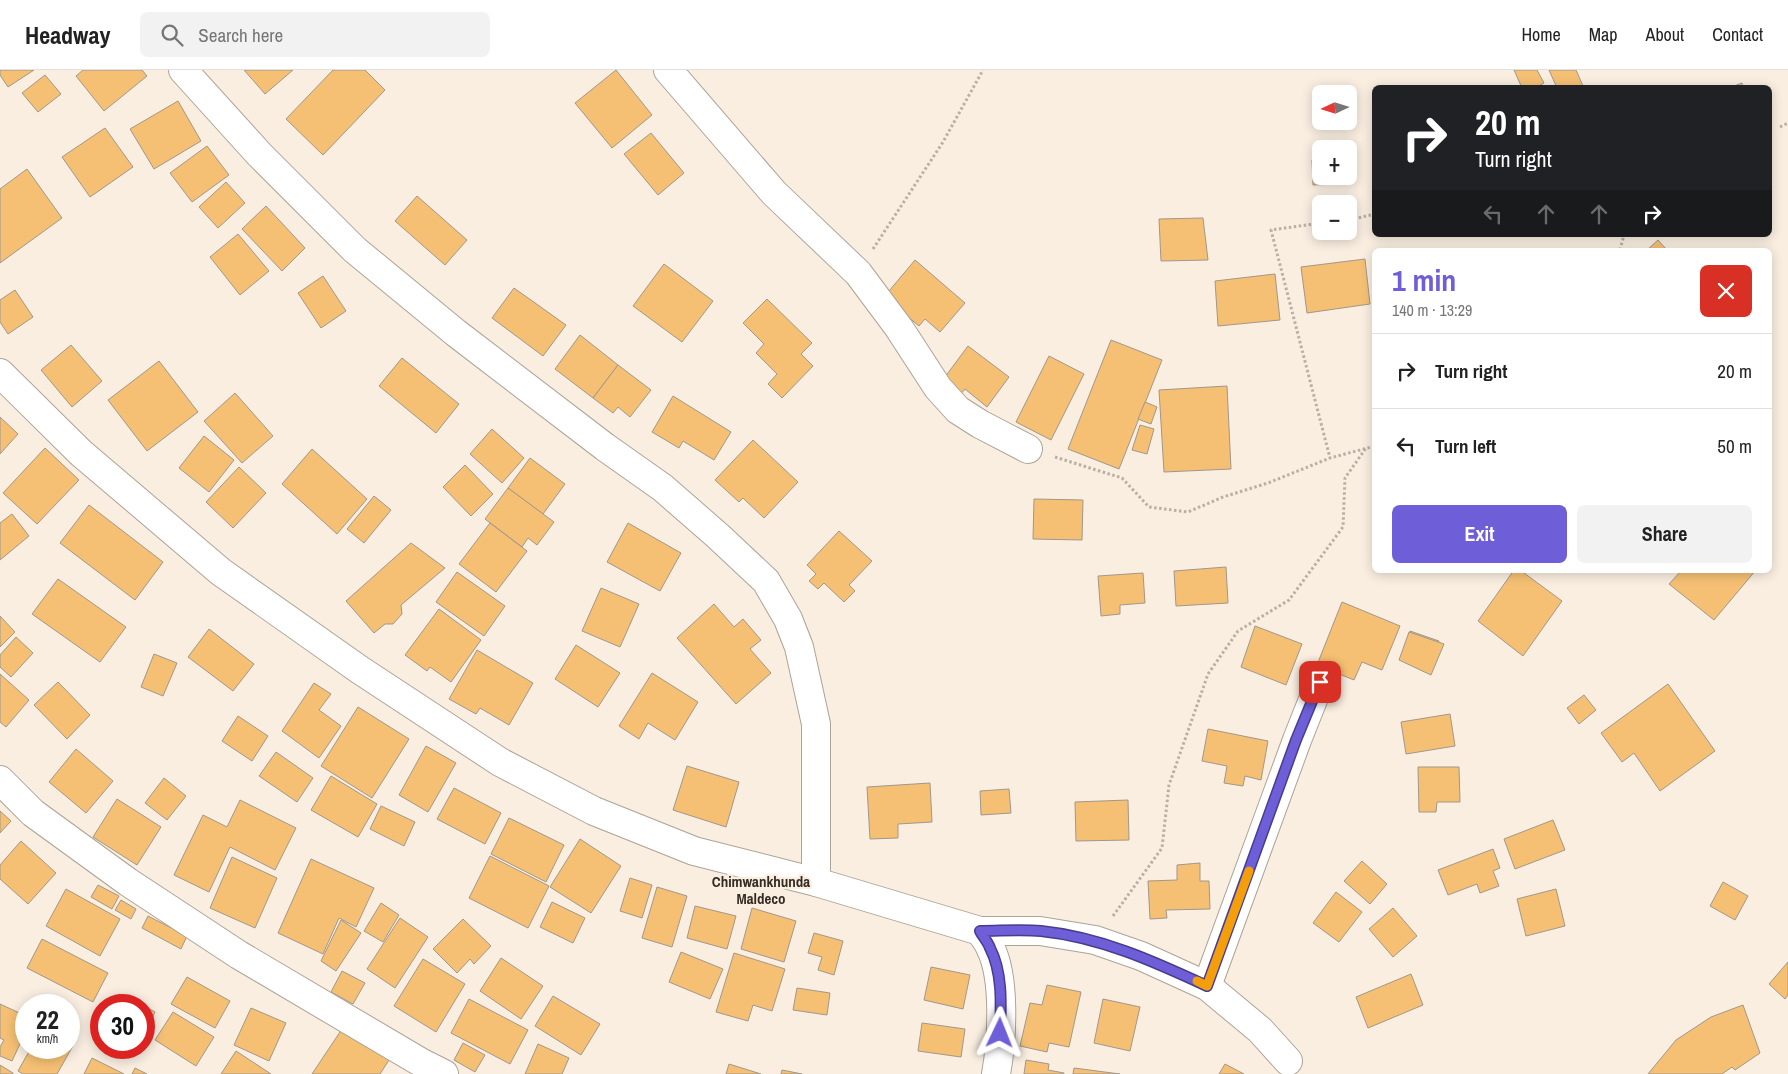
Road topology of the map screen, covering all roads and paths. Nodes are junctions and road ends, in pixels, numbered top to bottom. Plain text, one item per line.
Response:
1 (183, 70) edge
2 (668, 70) edge
3 (984, 70) edge
4 (1788, 123) edge
5 (1780, 126) dead end
6 (1372, 215) edge
7 (1357, 218) edge
8 (1312, 224) edge
9 (858, 273) junction
10 (0, 373) edge
11 (1372, 447) edge
12 (1366, 448) junction
13 (1028, 449) joint
14 (1330, 458) junction
15 (1320, 682) dead end
16 (0, 780) edge
17 (816, 882) junction
18 (980, 931) junction
19 (1095, 940) junction
20 (1207, 986) junction
21 (1288, 1061) dead end
22 (444, 1074) edge
23 (996, 1074) edge

1 - 17 street
2 - 9 street
3 - 9 path
4 - 5 path
6 - 7 path
8 - 14 path
9 - 13 street
10 - 17 street
11 - 12 path
12 - 14 path
12 - 19 path
13 - 14 path
15 - 20 street
16 - 22 street
17 - 18 street
18 - 19 street
18 - 23 street
19 - 20 street
20 - 21 street

